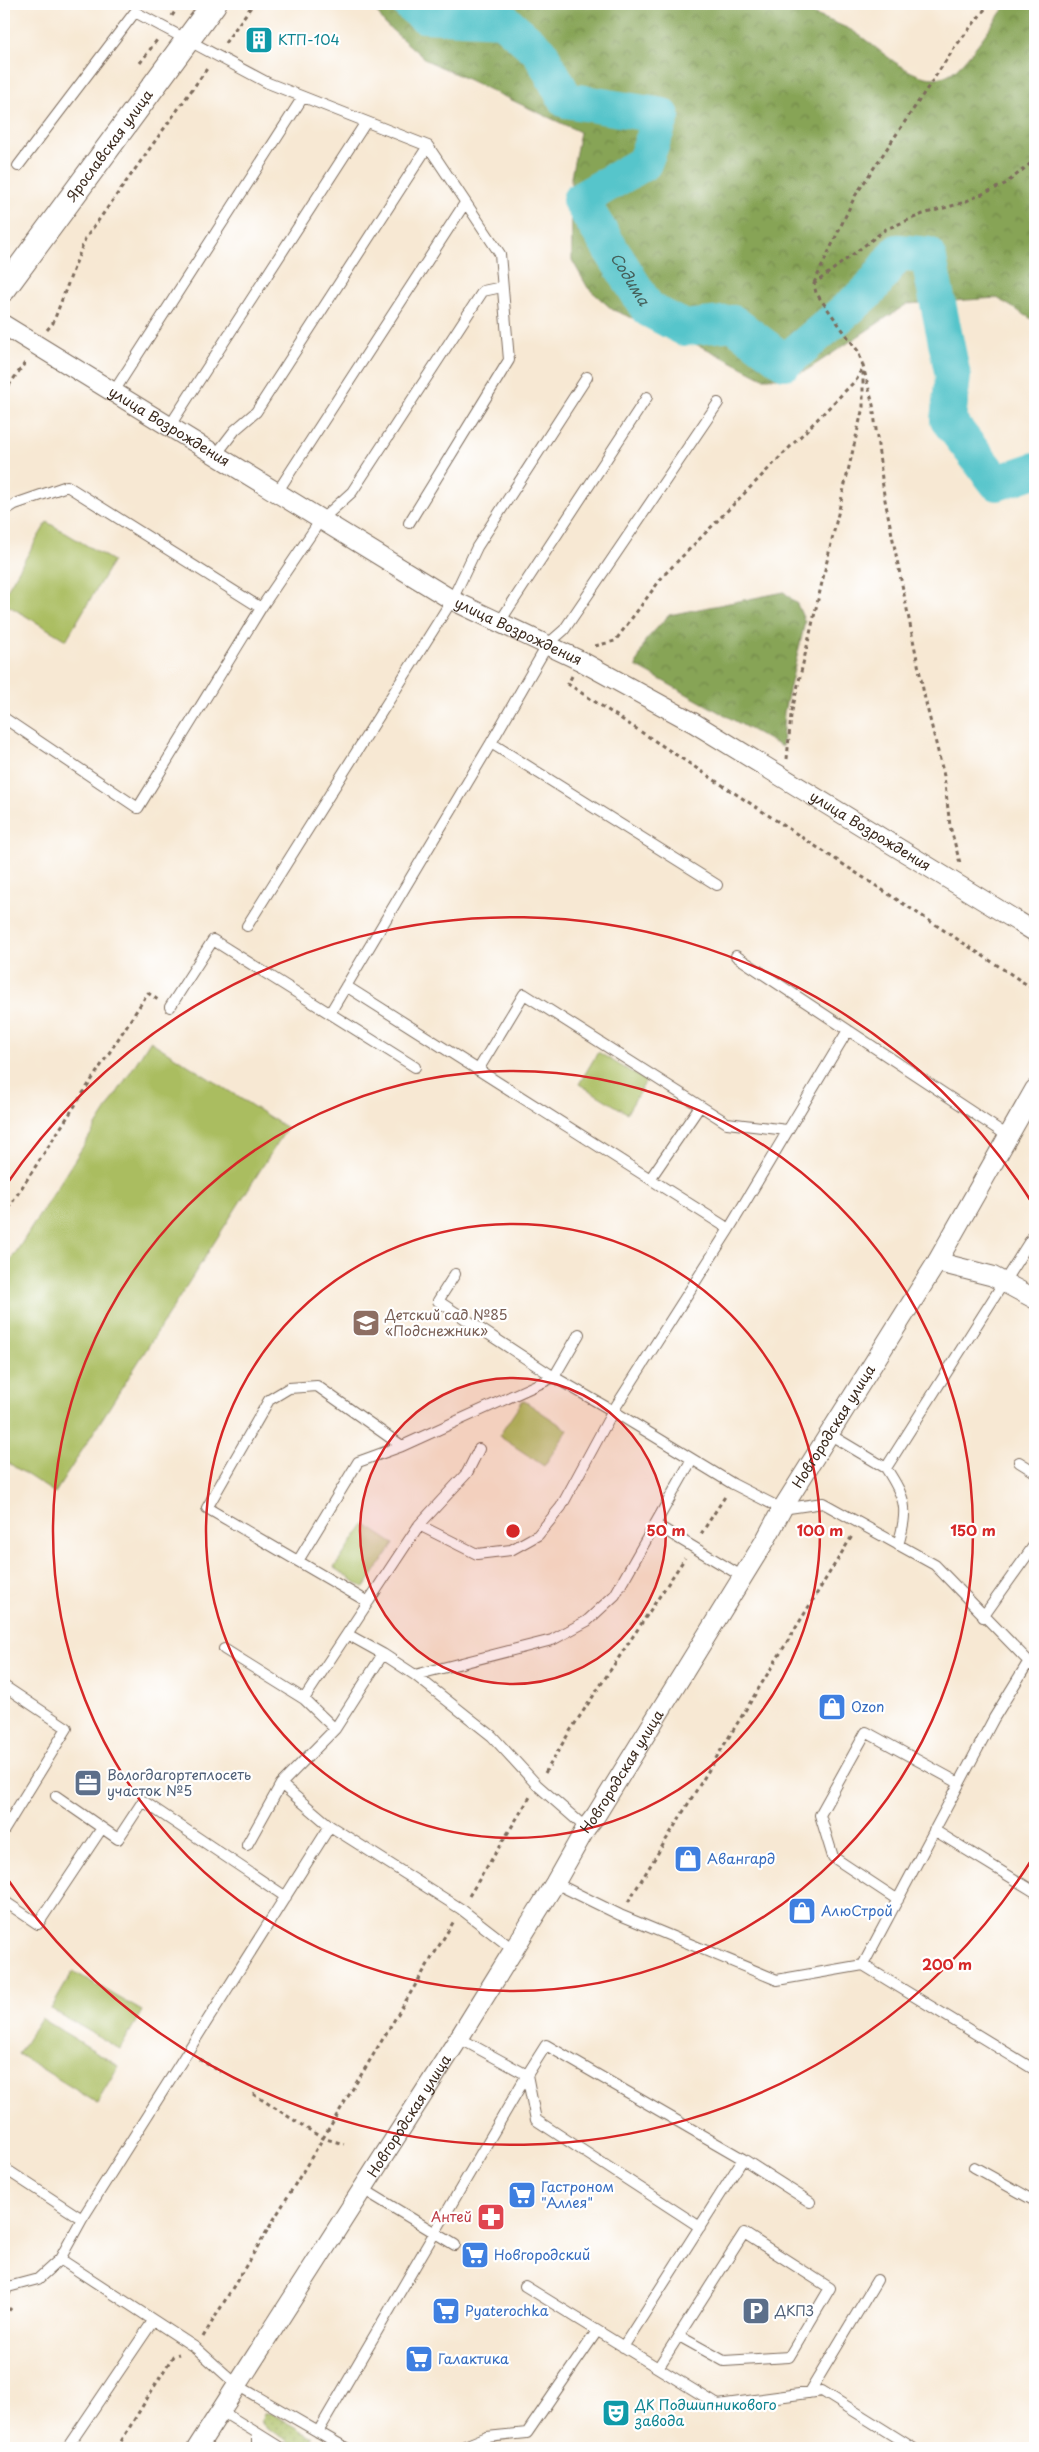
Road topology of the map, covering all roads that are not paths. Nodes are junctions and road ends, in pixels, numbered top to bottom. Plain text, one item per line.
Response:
1 (214, 4) edge
2 (188, 40) junction
3 (303, 97) junction
4 (366, 122) junction
5 (428, 146) junction
6 (18, 166) dead end
7 (465, 203) junction
8 (502, 287) junction
9 (4, 288) edge
10 (4, 325) edge
11 (587, 378) dead end
12 (113, 393) junction
13 (647, 397) dead end
14 (718, 403) dead end
15 (169, 427) junction
16 (215, 456) junction
17 (276, 494) junction
18 (4, 511) edge
19 (320, 521) junction
20 (409, 523) dead end
21 (452, 600) junction
22 (261, 608) junction
23 (499, 623) junction
24 (548, 644) junction
25 (4, 718) edge
26 (491, 743) junction
27 (717, 885) dead end
28 (247, 926) dead end
29 (1035, 932) edge
30 (736, 956) dead end
31 (346, 986) junction
32 (170, 1007) road end
33 (330, 1013) junction
34 (848, 1030) junction
35 (414, 1067) dead end
36 (478, 1070) junction
37 (1035, 1089) edge
38 (700, 1106) junction
39 (787, 1130) junction
40 (1008, 1136) junction
41 (650, 1179) junction
42 (729, 1229) junction
43 (1035, 1233) edge
44 (937, 1262) junction
45 (455, 1274) dead end
46 (1005, 1283) junction
47 (1035, 1299) edge
48 (578, 1334) dead end
49 (554, 1377) junction
50 (613, 1411) junction
51 (829, 1434) junction
52 (402, 1446) junction
53 (479, 1449) dead end
54 (692, 1459) junction
55 (1019, 1462) dead end
56 (886, 1468) junction
57 (1035, 1472) edge
58 (782, 1508) junction
59 (655, 1524) junction
60 (419, 1525) junction
61 (1035, 1544) edge
62 (898, 1545) junction
63 (298, 1561) junction
64 (742, 1577) junction
65 (368, 1602) junction
66 (983, 1617) junction
67 (347, 1634) junction
68 (224, 1649) dead end
69 (383, 1654) junction
70 (1032, 1665) edge
71 (415, 1675) junction
72 (4, 1686) edge
73 (304, 1698) junction
74 (335, 1729) junction
75 (959, 1783) junction
76 (281, 1784) junction
77 (56, 1796) dead end
78 (330, 1826) junction
79 (102, 1828) junction
80 (586, 1828) junction
81 (4, 1830) edge
82 (934, 1830) junction
83 (247, 1845) dead end
84 (555, 1883) junction
85 (1035, 1892) edge
86 (286, 1897) junction
87 (898, 1900) junction
88 (4, 1901) edge
89 (514, 1950) junction
90 (863, 1965) junction
91 (459, 2038) junction
92 (1035, 2070) edge
93 (527, 2075) junction
94 (743, 2159) junction
95 (974, 2167) dead end
96 (4, 2168) edge
97 (363, 2189) junction
98 (1035, 2201) edge
99 (810, 2202) dead end
100 (82, 2219) junction
101 (700, 2227) junction
102 (436, 2233) junction
103 (455, 2245) dead end
104 (60, 2259) junction
105 (877, 2280) dead end
106 (525, 2286) dead end
107 (4, 2294) edge
108 (153, 2321) junction
109 (597, 2331) junction
110 (679, 2336) junction
111 (623, 2347) junction
112 (658, 2368) junction
113 (237, 2385) junction
114 (809, 2393) junction
115 (221, 2411) junction
116 (318, 2432) junction
117 (257, 2433) junction
118 (67, 2448) edge
119 (196, 2448) edge
120 (257, 2448) edge
121 (281, 2448) edge
122 (346, 2448) edge
123 (460, 2448) edge
124 (913, 2448) edge

1 - 2 street, Ярославская улица
2 - 3 lane
2 - 6 lane
2 - 9 street, Ярославская улица
3 - 4 lane
3 - 12 lane
4 - 5 lane
4 - 15 lane
5 - 7 lane
5 - 16 lane
7 - 8 lane
7 - 17 lane
8 - 19 lane
8 - 20 lane
10 - 12 street, улица Возрождения
11 - 21 lane
12 - 15 street, улица Возрождения
13 - 23 lane
14 - 24 lane
15 - 16 street, улица Возрождения
16 - 17 street, улица Возрождения
17 - 19 street, улица Возрождения
18 - 22 lane
19 - 21 street, улица Возрождения
19 - 22 lane
21 - 23 street, улица Возрождения
21 - 28 lane
22 - 25 lane
23 - 24 street, улица Возрождения
24 - 26 lane
24 - 29 street, улица Возрождения
26 - 27 lane
26 - 31 lane
30 - 34 lane
31 - 33 lane
31 - 36 lane
32 - 33 lane
33 - 35 lane
34 - 39 lane
34 - 40 lane
36 - 38 lane
36 - 41 lane
37 - 40 street, Новгородская улица
38 - 39 lane
38 - 41 lane
39 - 42 lane
40 - 44 street, Новгородская улица
41 - 42 lane
42 - 50 lane
43 - 46 lane
44 - 46 street
44 - 51 street, Новгородская улица
45 - 49 lane
46 - 47 street
46 - 56 lane
48 - 49 lane
49 - 50 lane
49 - 52 lane
50 - 54 lane
50 - 60 lane
51 - 56 lane
51 - 58 street, Новгородская улица
52 - 63 lane
52 - 63 lane
53 - 60 lane
54 - 58 lane
54 - 59 lane
55 - 57 lane
56 - 62 lane
58 - 62 lane
58 - 64 street, Новгородская улица
59 - 64 lane
59 - 71 lane
60 - 65 lane
61 - 66 lane
62 - 66 lane
63 - 65 lane
64 - 80 street, Новгородская улица
65 - 67 lane
66 - 70 lane
67 - 69 lane
67 - 73 lane
68 - 73 lane
69 - 71 lane
69 - 74 lane
70 - 75 lane
71 - 80 lane
72 - 81 lane
73 - 74 lane
74 - 76 lane
75 - 82 lane
75 - 87 lane
76 - 78 lane
76 - 83 lane
77 - 79 lane
78 - 86 lane
78 - 89 lane
79 - 86 lane
79 - 88 lane
80 - 84 street, Новгородская улица
82 - 85 lane
82 - 87 lane
84 - 89 street, Новгородская улица
84 - 90 lane
86 - 100 lane
87 - 90 lane
89 - 91 street, Новгородская улица
90 - 92 lane
91 - 93 lane
91 - 97 street, Новгородская улица
93 - 94 lane
93 - 101 lane
93 - 102 lane
94 - 99 lane
94 - 101 lane
95 - 98 lane
96 - 100 lane
97 - 102 lane
97 - 113 street, Новгородская улица
100 - 104 lane
101 - 111 lane
102 - 103 lane
102 - 116 lane
104 - 107 lane
104 - 108 lane
105 - 114 lane
106 - 109 lane
108 - 113 lane
108 - 118 lane
109 - 111 lane
109 - 123 lane
110 - 110 lane
110 - 112 lane
111 - 112 lane
112 - 114 lane
113 - 115 street, Новгородская улица
113 - 116 lane
114 - 124 lane
115 - 117 lane
115 - 119 street, Новгородская улица
116 - 122 lane
117 - 120 lane
117 - 121 lane

